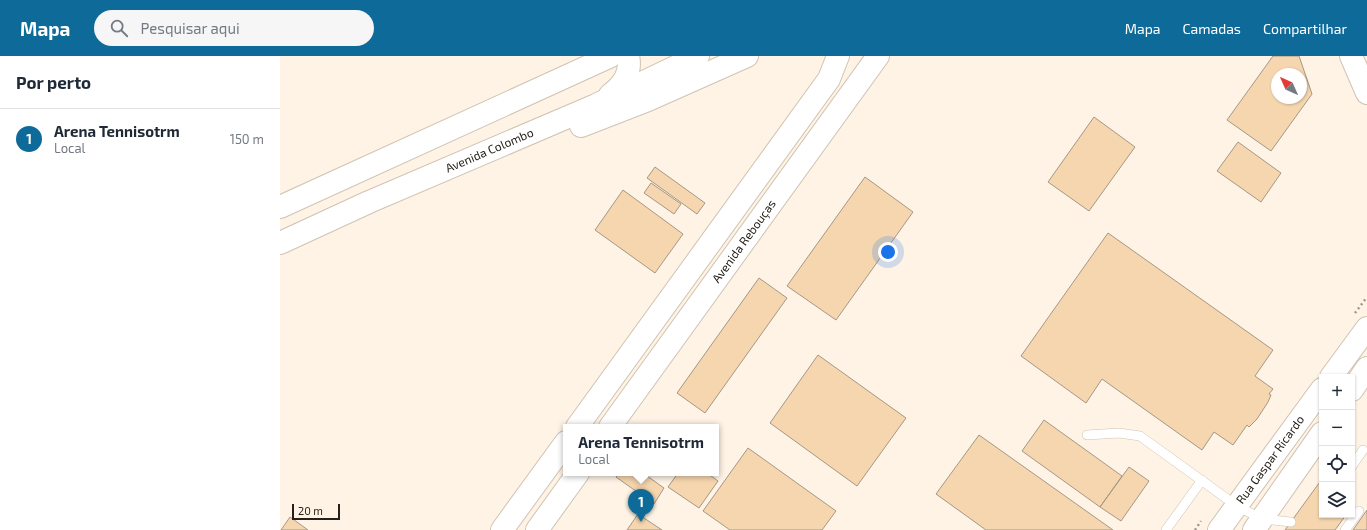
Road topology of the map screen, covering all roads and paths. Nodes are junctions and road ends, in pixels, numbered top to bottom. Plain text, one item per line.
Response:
1 (611, 56) edge
2 (628, 56) edge
3 (698, 56) edge
4 (747, 56) edge
5 (838, 56) edge
6 (878, 56) edge
7 (1351, 56) edge
8 (829, 79) junction
9 (1367, 93) edge
10 (851, 94) junction
11 (596, 105) junction
12 (370, 202) junction
13 (280, 207) edge
14 (280, 243) edge
15 (1367, 328) edge
16 (625, 361) junction
17 (1367, 368) edge
18 (1333, 374) edge
19 (646, 376) junction
20 (1355, 386) edge
21 (1319, 393) edge
22 (579, 424) edge
23 (612, 424) edge
24 (1087, 435) dead end
25 (1319, 437) edge
26 (563, 446) edge
27 (1363, 450) dead end
28 (1355, 462) edge
29 (576, 476) edge
30 (1202, 480) junction
31 (1237, 506) junction
32 (1359, 512) dead end
33 (1291, 522) dead end
34 (1258, 525) edge
35 (502, 530) edge
36 (537, 530) edge
37 (1166, 530) edge
38 (1219, 530) edge
39 (1346, 530) edge

1 - 13 main road
2 - 11 main road
3 - 11 main road, Avenida Colombo
4 - 12 main road
5 - 8 main road
6 - 10 main road, Avenida Rebouças
7 - 9 main road
8 - 10 main road
8 - 16 main road
10 - 19 main road, Avenida Rebouças
11 - 12 main road, Avenida Colombo
12 - 14 main road, Avenida Colombo
15 - 18 main road
16 - 19 main road
16 - 22 main road
17 - 20 main road
19 - 23 main road, Avenida Rebouças
21 - 31 main road, Rua Gaspar Ricardo
24 - 30 lane
25 - 34 main road
26 - 35 main road
27 - 28 lane
29 - 36 main road
30 - 31 lane
30 - 37 lane
31 - 34 lane
31 - 38 main road, Rua Gaspar Ricardo
32 - 39 lane
33 - 34 lane

